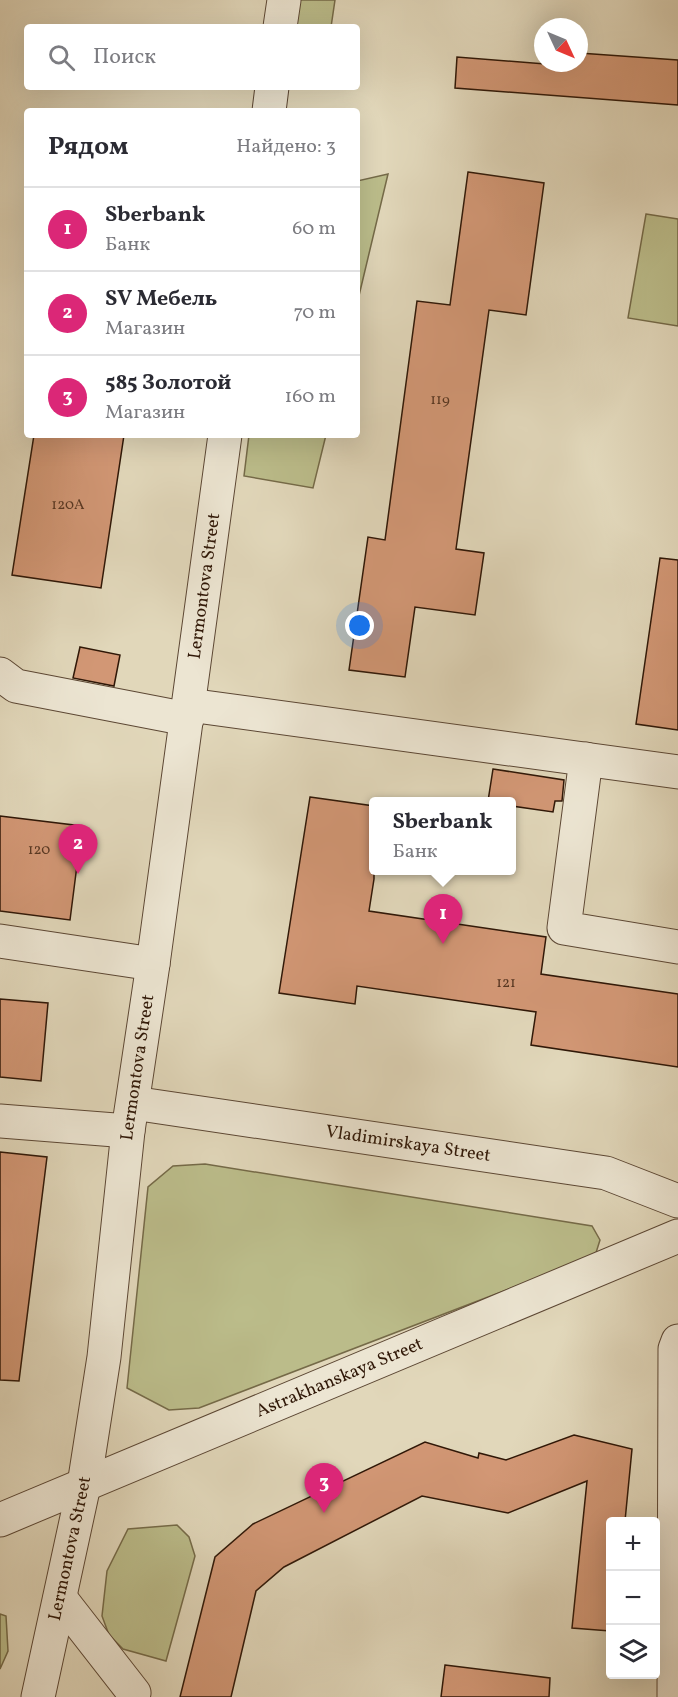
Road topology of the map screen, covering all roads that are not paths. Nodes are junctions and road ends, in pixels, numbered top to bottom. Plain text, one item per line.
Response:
1 (284, 0) edge
2 (280, 24) edge
3 (272, 90) edge
4 (269, 108) edge
5 (225, 438) edge
6 (0, 674) edge
7 (188, 712) junction
8 (586, 759) junction
9 (678, 772) edge
10 (0, 941) edge
11 (678, 947) edge
12 (153, 964) junction
13 (130, 1117) junction
14 (0, 1121) edge
15 (678, 1201) edge
16 (678, 1236) edge
17 (678, 1341) edge
18 (84, 1485) junction
19 (0, 1520) edge
20 (60, 1598) junction
21 (38, 1697) edge
22 (133, 1697) edge
23 (674, 1697) edge

1 - 2 street
3 - 4 street
5 - 7 street, Lermontova Street
6 - 7 street
7 - 8 street
7 - 12 street, Lermontova Street
8 - 9 street
8 - 11 street
10 - 12 street
12 - 13 street, Lermontova Street
13 - 14 street, Vladimirskaya Street
13 - 15 street, Vladimirskaya Street
13 - 18 street, Lermontova Street
16 - 18 street, Astrakhanskaya Street
17 - 23 street
18 - 19 street, Astrakhanskaya Street
18 - 20 street, Lermontova Street
20 - 21 street, Lermontova Street
20 - 22 street

